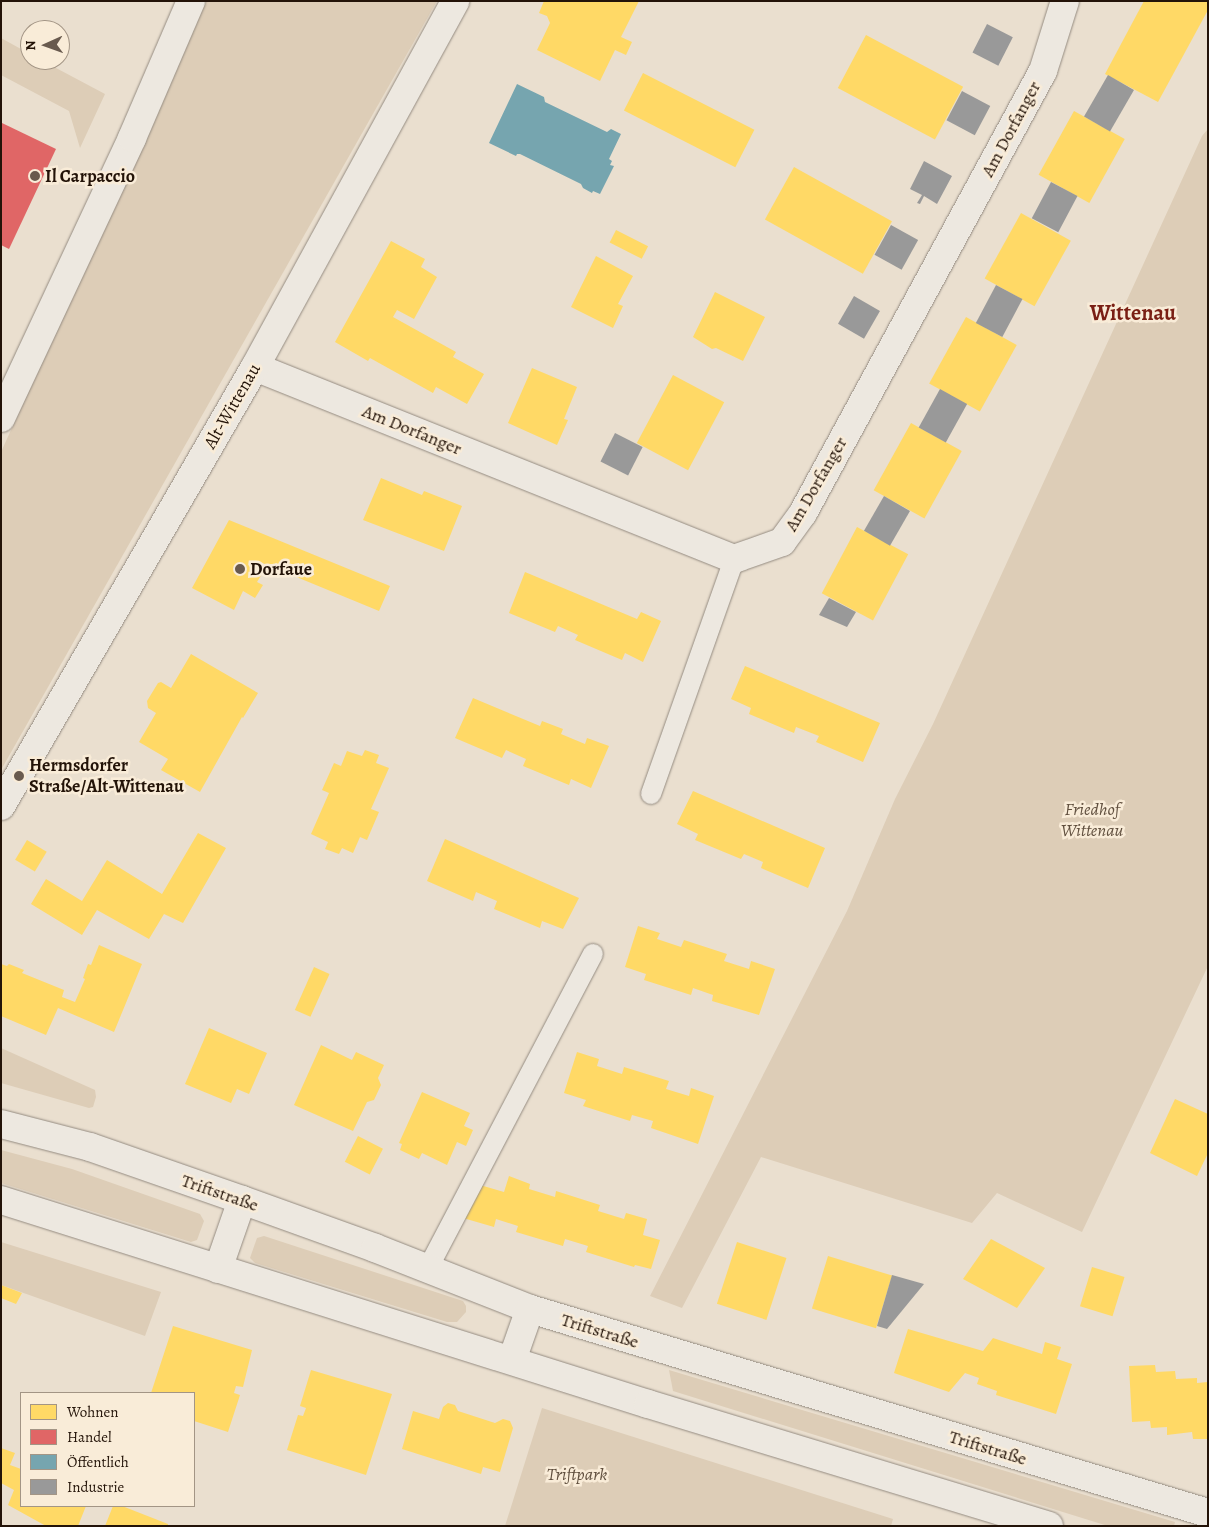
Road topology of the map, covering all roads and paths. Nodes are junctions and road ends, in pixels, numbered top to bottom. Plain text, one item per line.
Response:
1 (192, 1) edge
2 (455, 1) edge
3 (1065, 1) edge
4 (255, 367) junction
5 (1, 418) edge
6 (734, 559) junction
7 (651, 794) dead end
8 (1, 806) edge
9 (593, 954) dead end
10 (1, 1124) edge
11 (1, 1200) edge
12 (242, 1200) junction
13 (218, 1269) junction
14 (427, 1270) junction
15 (530, 1309) junction
16 (512, 1360) junction
17 (1208, 1513) edge
18 (1049, 1526) edge

1 - 5 main road
2 - 4 main road, Alt-Wittenau
3 - 6 main road, Am Dorfanger
4 - 6 main road, Am Dorfanger
4 - 8 main road, Alt-Wittenau
6 - 7 lane
9 - 14 lane
10 - 12 main road, Triftstraße
11 - 13 main road
12 - 13 main road
12 - 14 main road, Triftstraße
13 - 16 main road
14 - 15 main road, Triftstraße
15 - 16 main road
15 - 17 main road, Triftstraße
16 - 18 main road

